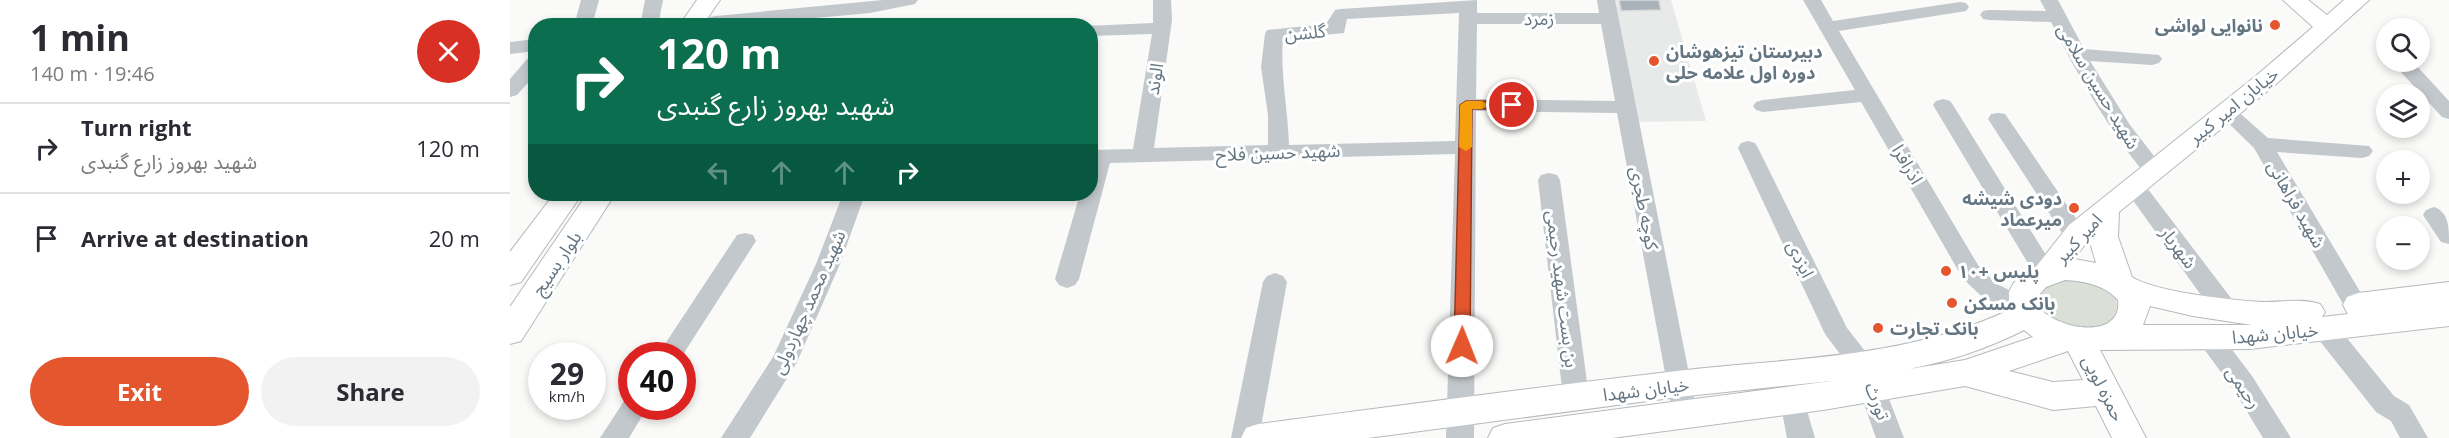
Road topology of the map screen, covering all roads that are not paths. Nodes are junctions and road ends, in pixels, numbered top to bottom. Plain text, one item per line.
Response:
1 (590, 0) edge
2 (654, 0) edge
3 (730, 0) edge
4 (909, 0) edge
5 (1162, 0) edge
6 (1812, 0) edge
7 (2294, 0) edge
8 (2358, 0) edge
9 (863, 4) edge
10 (883, 6) junction
11 (1960, 8) dead end
12 (2053, 8) edge
13 (1468, 9) edge
14 (1608, 9) edge
15 (1989, 15) dead end
16 (585, 18) edge
17 (651, 18) edge
18 (703, 18) edge
19 (795, 18) edge
20 (883, 18) edge
21 (2327, 26) junction
22 (1828, 27) junction
23 (1162, 28) junction
24 (1098, 30) edge
25 (528, 46) edge
26 (510, 48) edge
27 (2077, 54) junction
28 (2152, 59) dead end
29 (528, 71) edge
30 (2412, 72) edge
31 (510, 91) edge
32 (1868, 95) junction
33 (1466, 105) junction
34 (1943, 105) dead end
35 (1763, 106) dead end
36 (1627, 107) junction
37 (2227, 112) junction
38 (2449, 113) edge
39 (1998, 119) dead end
40 (2262, 144) junction
41 (1466, 147) junction
42 (1748, 148) dead end
43 (2362, 151) dead end
44 (1279, 152) junction
45 (1098, 157) edge
46 (1142, 157) junction
47 (2153, 169) junction
48 (1549, 180) dead end
49 (2133, 185) junction
50 (563, 201) edge
51 (596, 201) edge
52 (857, 201) edge
53 (1086, 201) edge
54 (2106, 208) junction
55 (2434, 215) dead end
56 (2076, 236) junction
57 (2449, 236) edge
58 (745, 241) dead end
59 (2046, 273) junction
60 (510, 274) edge
61 (1067, 279) dead end
62 (1275, 282) dead end
63 (2123, 286) junction
64 (2356, 305) junction
65 (2225, 309) junction
66 (2026, 312) junction
67 (2446, 313) edge
68 (2324, 328) junction
69 (510, 332) edge
70 (2082, 338) junction
71 (2209, 338) junction
72 (678, 342) edge
73 (1965, 373) junction
74 (1868, 376) junction
75 (1678, 384) junction
76 (2106, 392) junction
77 (1576, 397) junction
78 (1793, 400) junction
79 (1686, 416) junction
80 (626, 420) edge
81 (1461, 425) edge
82 (614, 438) edge
83 (735, 438) edge
84 (1245, 438) edge
85 (1258, 438) edge
86 (1505, 438) edge
87 (1801, 438) edge
88 (1890, 438) edge
89 (2129, 438) edge
90 (2277, 438) edge
91 (2414, 438) edge

1 - 16 street
2 - 17 street
3 - 18 main road
4 - 10 street
5 - 23 street, الوند
6 - 22 street, اذرافرا
7 - 21 main road
8 - 21 main road, خیابان امیر کبیر
9 - 10 street
9 - 19 street
10 - 20 street
11 - 22 street
12 - 15 street
12 - 27 street, شهید حسین سلامی
13 - 14 street, زمرد
13 - 33 street
13 - 44 street, گلشن
14 - 36 street, کوچه طجری
21 - 37 main road, خیابان امیر کبیر
22 - 32 street, اذرافرا
23 - 24 street
23 - 46 street, الوند
25 - 26 street
27 - 28 street
27 - 47 street, شهید حسین سلامی
29 - 31 street
30 - 38 street
32 - 35 street
32 - 66 street, اذرافرا
33 - 36 street
33 - 41 street
34 - 59 street
36 - 75 street, کوچه طجری
37 - 40 street, شهید فراهانی
37 - 47 main road, خیابان امیر کبیر
39 - 56 street
40 - 43 street
40 - 64 street, شهید فراهانی
41 - 44 street, شهید حسین فلاح
41 - 81 street
42 - 74 street, ایزدی
44 - 46 street, شهید حسین فلاح
45 - 46 street, شهید حسین فلاح
47 - 49 main road, خیابان امیر کبیر
48 - 77 street, بن بست شهید رحیمی
49 - 54 main road, خیابان امیر کبیر
49 - 65 street, شهریار
50 - 60 main road, بلوار بسیج
51 - 69 main road, بلوار بسیج
52 - 83 street, شهید محمد چهاردولی
53 - 61 street
54 - 56 main road, امیر کبیر
54 - 63 main road, امیر کبیر
55 - 57 street
56 - 59 main road, امیر کبیر
58 - 72 street
59 - 63 main road
59 - 66 main road
62 - 84 street
63 - 65 main road, خیابان شهدا
63 - 70 main road
64 - 65 main road, خیابان شهدا
64 - 67 main road, خیابان شهدا
66 - 70 main road
66 - 74 main road, خیابان شهدا
67 - 68 main road, خیابان شهدا
68 - 71 main road, خیابان شهدا
68 - 91 street
70 - 71 main road, خیابان شهدا
70 - 73 main road, خیابان شهدا
70 - 76 main road, حمزه لویی
71 - 90 street, رحیمی
73 - 74 main road, خیابان شهدا
73 - 76 main road
74 - 75 main road, خیابان شهدا
74 - 78 main road, خیابان شهدا
74 - 88 street, تورث
75 - 77 main road, خیابان شهدا
75 - 79 street, کوچه طجری
76 - 89 main road, حمزه لویی
77 - 81 main road, خیابان شهدا
78 - 79 main road, خیابان شهدا
78 - 87 street
79 - 86 main road, خیابان شهدا
80 - 82 street
81 - 85 main road, خیابان شهدا

